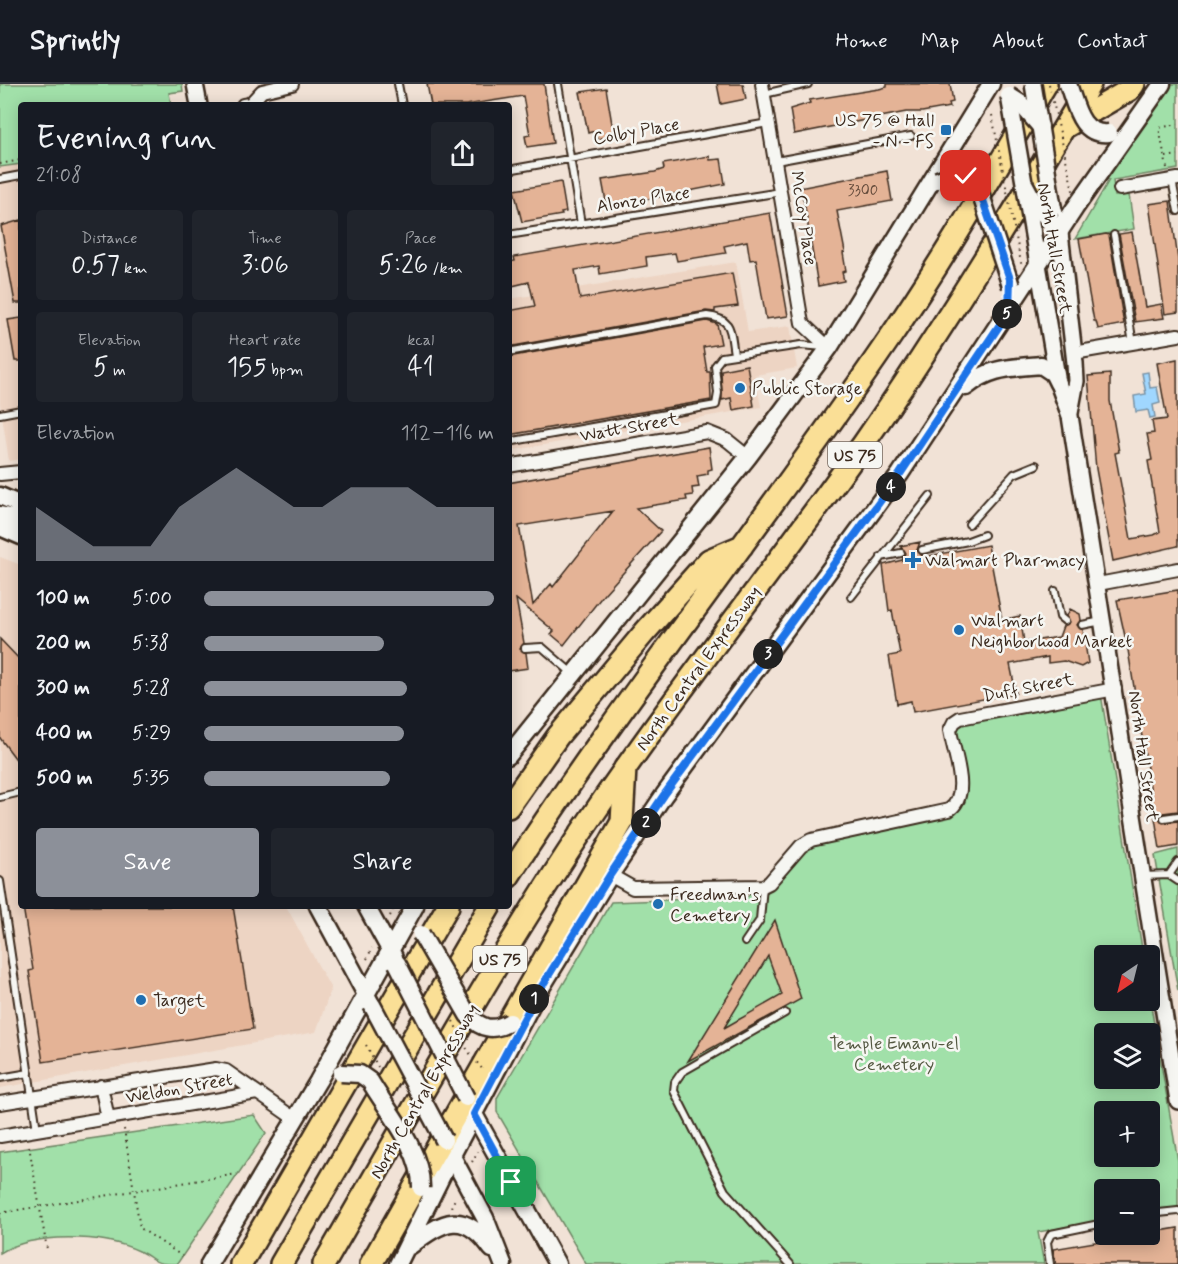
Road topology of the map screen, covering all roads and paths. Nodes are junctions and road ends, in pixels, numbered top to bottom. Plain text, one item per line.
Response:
1 (195, 84) edge
2 (292, 84) edge
3 (398, 84) edge
4 (558, 84) edge
5 (808, 84) edge
6 (1033, 84) edge
7 (1048, 84) edge
8 (1068, 84) edge
9 (1090, 84) edge
10 (1134, 84) edge
11 (1162, 84) edge
12 (1002, 88) edge
13 (763, 89) edge
14 (198, 102) edge
15 (250, 102) edge
16 (401, 102) edge
17 (992, 116) dead end
18 (769, 123) junction
19 (1178, 124) edge
20 (1040, 126) junction
21 (1064, 128) junction
22 (1130, 129) junction
23 (911, 136) dead end
24 (1178, 154) edge
25 (1165, 157) junction
26 (570, 158) junction
27 (18, 161) edge
28 (776, 161) junction
29 (0, 164) edge
30 (512, 169) edge
31 (18, 175) edge
32 (1172, 176) edge
33 (0, 178) edge
34 (1025, 185) junction
35 (1120, 189) dead end
36 (782, 192) junction
37 (922, 194) junction
38 (1074, 195) dead end
39 (1178, 211) edge
40 (1054, 220) junction
41 (581, 224) junction
42 (512, 234) edge
43 (1114, 236) dead end
44 (1031, 267) junction
45 (1009, 311) junction
46 (1178, 335) edge
47 (1133, 343) junction
48 (829, 348) junction
49 (512, 350) edge
50 (1074, 352) junction
51 (734, 354) junction
52 (1058, 382) junction
53 (951, 399) junction
54 (18, 411) edge
55 (0, 414) edge
56 (1070, 416) junction
57 (512, 441) edge
58 (748, 457) junction
59 (512, 465) edge
60 (1036, 465) dead end
61 (18, 471) edge
62 (0, 474) edge
63 (0, 496) edge
64 (930, 496) dead end
65 (18, 504) edge
66 (0, 515) edge
67 (18, 519) edge
68 (969, 524) dead end
69 (0, 527) edge
70 (18, 535) edge
71 (984, 535) dead end
72 (742, 546) junction
73 (922, 550) dead end
74 (901, 554) dead end
75 (880, 558) junction
76 (1178, 569) edge
77 (1098, 584) junction
78 (1055, 591) dead end
79 (851, 597) dead end
80 (1065, 621) dead end
81 (1104, 621) junction
82 (1082, 625) dead end
83 (525, 648) dead end
84 (573, 674) junction
85 (1115, 689) junction
86 (512, 751) edge
87 (625, 768) junction
88 (18, 793) edge
89 (0, 797) edge
90 (512, 801) edge
91 (1178, 816) edge
92 (1164, 818) dead end
93 (1178, 862) edge
94 (512, 871) edge
95 (610, 875) junction
96 (1169, 875) junction
97 (1142, 876) junction
98 (0, 881) edge
99 (1178, 881) edge
100 (763, 885) junction
101 (320, 909) edge
102 (368, 909) edge
103 (416, 909) edge
104 (417, 909) edge
105 (446, 909) edge
106 (488, 909) edge
107 (393, 910) dead end
108 (390, 916) dead end
109 (745, 942) dead end
110 (374, 945) dead end
111 (394, 956) junction
112 (367, 958) dead end
113 (536, 996) junction
114 (369, 999) junction
115 (785, 1013) dead end
116 (29, 1073) junction
117 (0, 1078) edge
118 (318, 1081) junction
119 (101, 1086) junction
120 (257, 1093) junction
121 (33, 1097) junction
122 (1178, 1101) edge
123 (0, 1103) edge
124 (474, 1114) junction
125 (108, 1118) junction
126 (295, 1119) junction
127 (123, 1123) dead end
128 (38, 1130) junction
129 (0, 1136) edge
130 (29, 1146) dead end
131 (448, 1147) junction
132 (478, 1151) dead end
133 (470, 1166) dead end
134 (237, 1174) dead end
135 (134, 1191) junction
136 (447, 1195) dead end
137 (456, 1197) dead end
138 (40, 1206) junction
139 (1178, 1210) edge
140 (1160, 1212) edge
141 (0, 1213) edge
142 (1094, 1225) edge
143 (407, 1248) junction
144 (47, 1249) dead end
145 (182, 1256) dead end
146 (209, 1264) edge
147 (241, 1264) edge
148 (281, 1264) edge
149 (324, 1264) edge
150 (370, 1264) edge
151 (398, 1264) edge
152 (502, 1264) edge
153 (557, 1264) edge
154 (790, 1264) edge
155 (1050, 1264) edge

1 - 14 street
2 - 15 street
3 - 16 lane
4 - 26 lane
5 - 13 lane
6 - 20 street, North Hall Street, bridge
7 - 38 path, bridge
7 - 72 highway, North Central Expressway / US 75
8 - 22 main road, bridge
9 - 21 highway, North Central Expressway / US 75
10 - 21 highway
11 - 22 main road
12 - 20 main road, bridge
12 - 34 street, North Hall Street, bridge
12 - 37 main road
13 - 18 street, McCoy Place
17 - 44 path, bridge
18 - 26 lane, Colby Place
18 - 28 street, McCoy Place
19 - 25 path
20 - 40 street, North Hall Street, bridge
21 - 87 highway, North Central Expressway / US 75
22 - 40 main road
23 - 28 lane
24 - 25 path
25 - 32 path
26 - 30 lane, Colby Place
26 - 41 lane
27 - 29 path
28 - 36 street, McCoy Place
31 - 33 lane
32 - 35 street
32 - 39 lane
34 - 40 main road, bridge
34 - 44 street, North Hall Street, bridge
36 - 41 lane, Alonzo Place
36 - 48 street, McCoy Place
37 - 45 main road, bridge
37 - 48 main road
40 - 44 main road
40 - 50 street, North Hall Street
41 - 42 lane, Alonzo Place
43 - 47 lane
44 - 45 main road
44 - 52 street, North Hall Street
45 - 53 main road
46 - 47 street
47 - 50 street
48 - 51 lane
48 - 58 main road
49 - 51 lane
50 - 56 street, North Hall Street
51 - 57 lane
52 - 53 main road
52 - 56 street, North Hall Street
53 - 95 main road
54 - 55 lane
56 - 77 street, North Hall Street
58 - 59 street, Watt Street
58 - 84 main road
60 - 68 lane
61 - 62 street
63 - 65 main road
64 - 75 lane
66 - 67 main road
69 - 70 main road
71 - 73 lane
72 - 90 highway
72 - 94 highway, North Central Expressway / US 75
74 - 75 lane
75 - 79 lane
76 - 77 street
77 - 81 street, North Hall Street
78 - 80 lane
81 - 82 lane
81 - 85 street, North Hall Street
83 - 84 lane
84 - 86 main road
85 - 97 street, North Hall Street
85 - 100 street, Duff Street
87 - 149 highway, North Central Expressway / US 75
87 - 150 highway
88 - 89 lane
91 - 92 lane
93 - 96 lane
95 - 100 street
95 - 113 main road
96 - 97 lane
96 - 99 lane
97 - 122 street, North Hall Street
98 - 116 lane
100 - 109 lane
101 - 114 main road
102 - 111 main road
103 - 111 main road
104 - 113 main road, bridge
105 - 147 highway
106 - 148 highway, North Central Expressway / US 75
107 - 108 path
110 - 112 path
111 - 114 main road
111 - 124 main road, bridge
113 - 124 main road
114 - 118 main road
114 - 131 main road, bridge
115 - 154 lane
116 - 117 lane
116 - 121 lane
118 - 126 main road
118 - 143 main road, bridge
119 - 120 street, Weldon Street
119 - 121 street, Weldon Street
119 - 125 street, Weldon Street
120 - 125 street, Weldon Street
120 - 126 street, Weldon Street
121 - 123 street, Weldon Street
121 - 128 lane
124 - 131 main road
124 - 153 main road
125 - 128 street, Weldon Street
126 - 146 main road
127 - 135 path
128 - 129 street, Weldon Street
130 - 138 path
131 - 143 main road
131 - 152 main road
132 - 133 path
134 - 135 path
135 - 138 path
135 - 145 path
136 - 137 path
138 - 141 path
138 - 144 path
139 - 140 lane
142 - 155 lane
143 - 151 main road
143 - 152 main road

